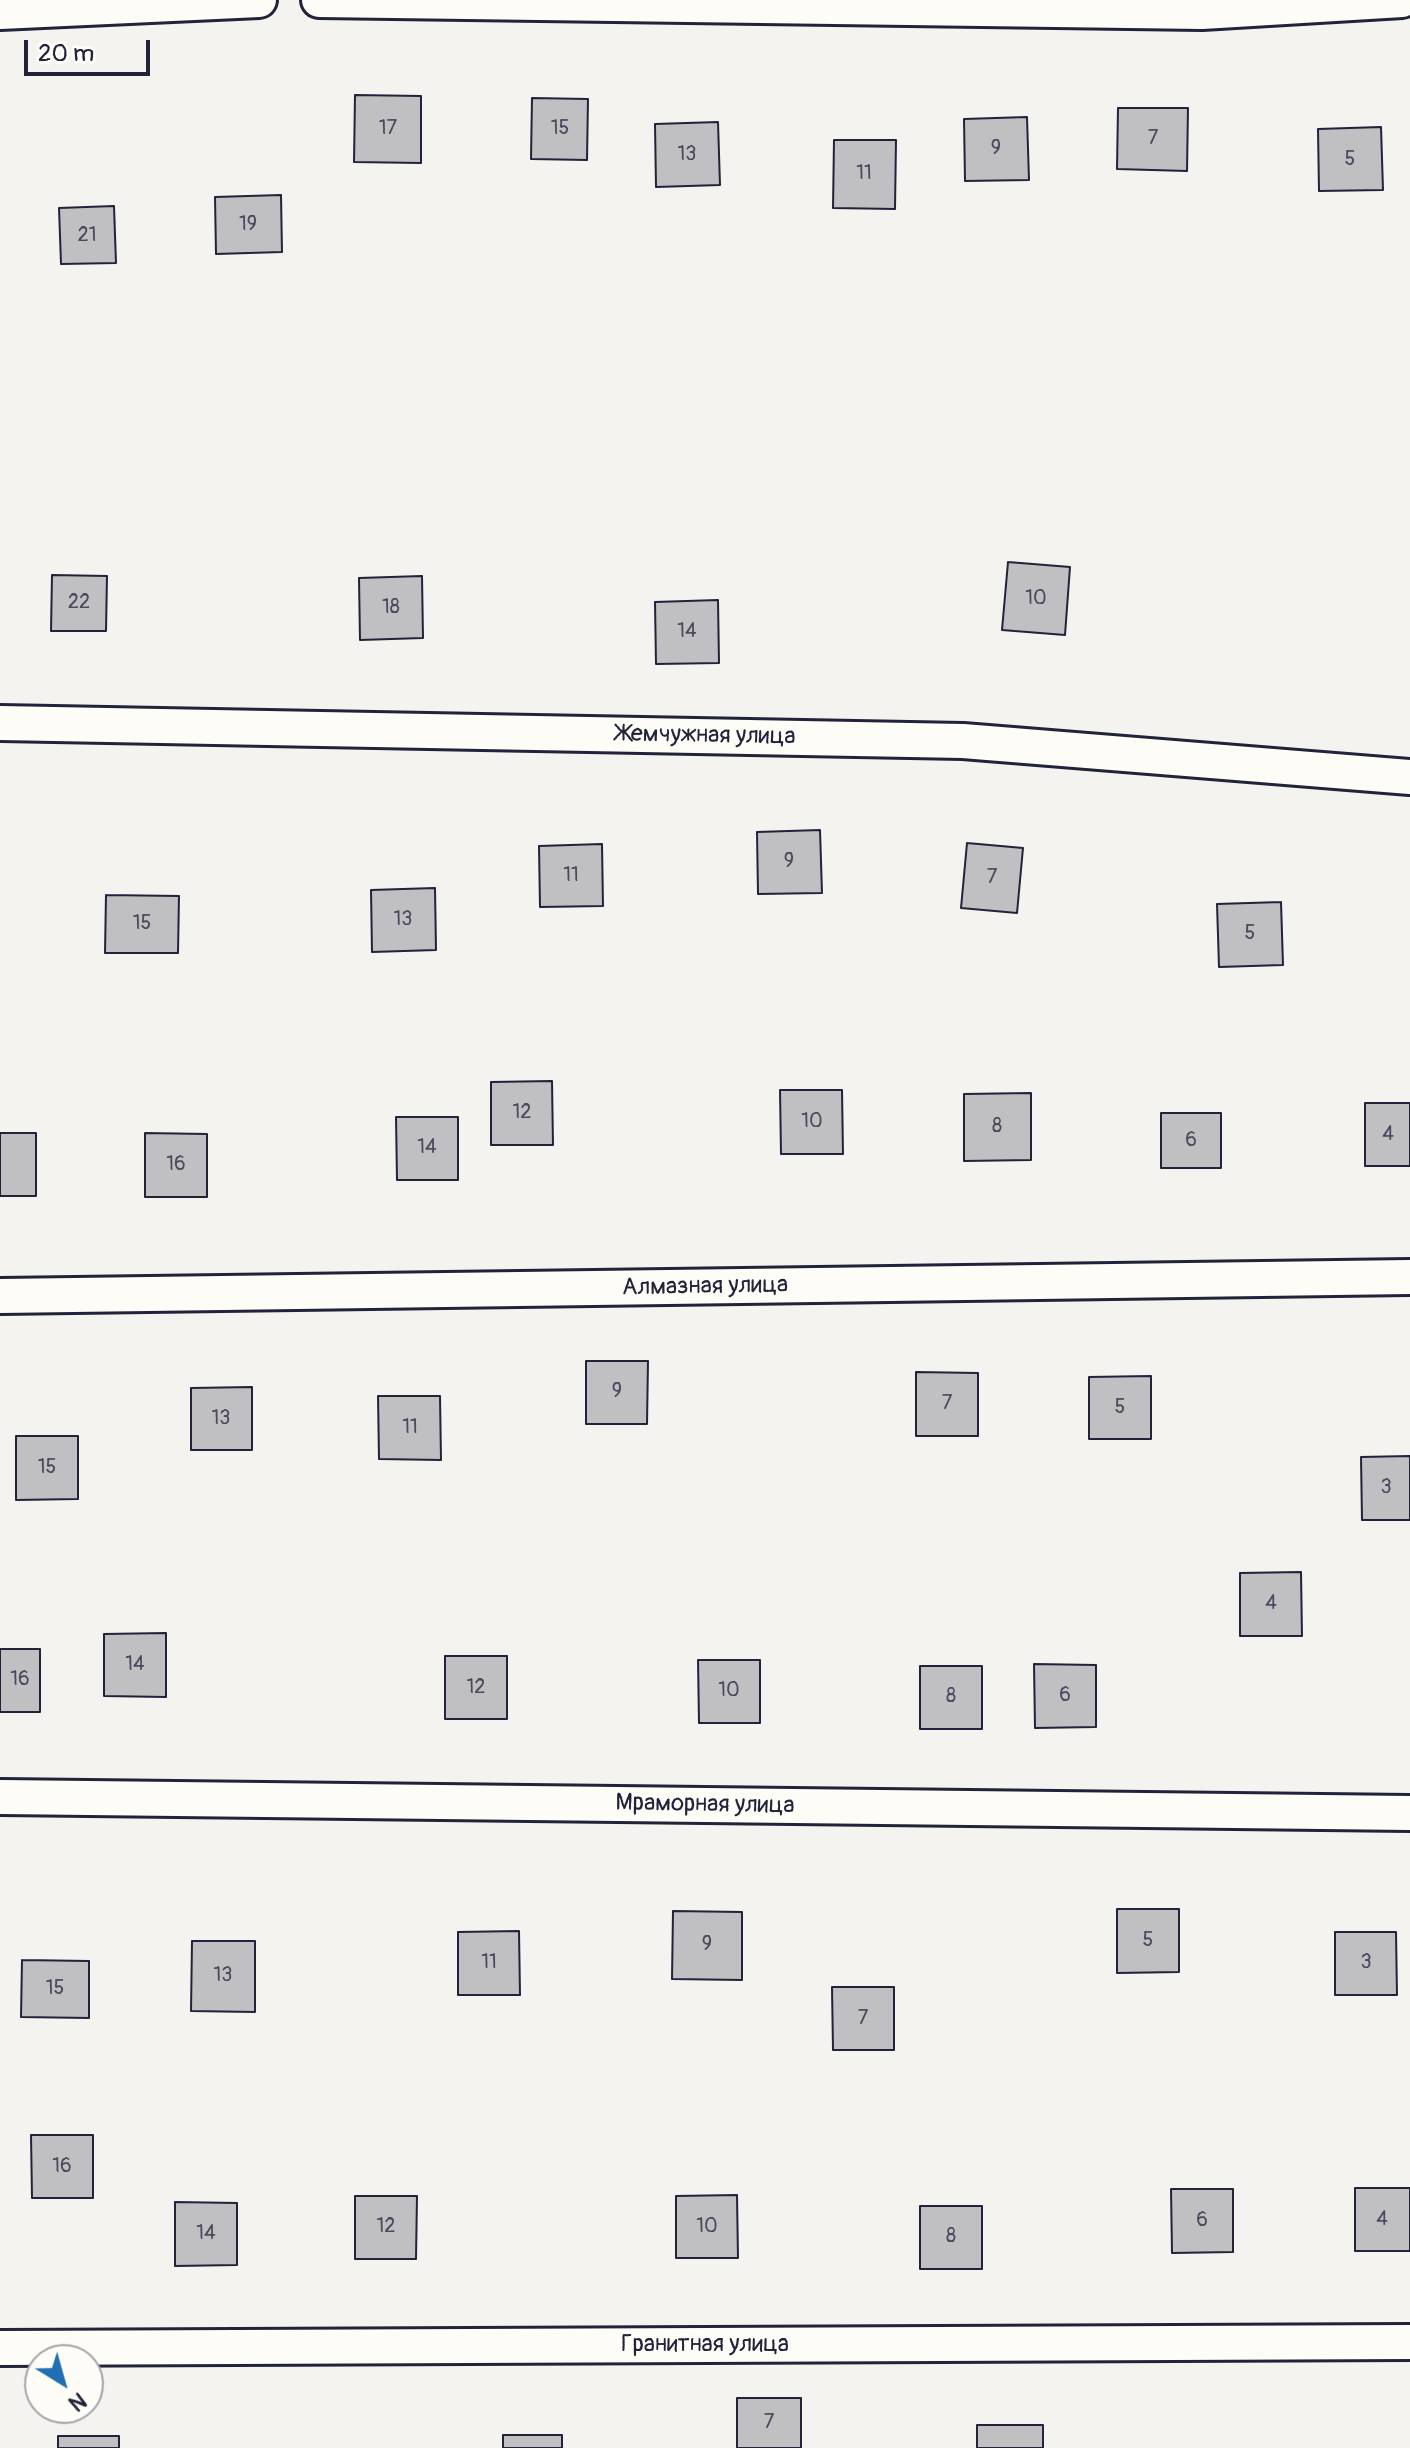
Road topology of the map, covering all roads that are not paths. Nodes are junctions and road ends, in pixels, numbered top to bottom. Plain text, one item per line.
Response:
1 (259, 0) edge
2 (319, 0) edge
3 (1402, 0) edge
4 (0, 12) edge
5 (0, 723) edge
6 (1410, 777) edge
7 (1410, 1277) edge
8 (0, 1296) edge
9 (0, 1797) edge
10 (1410, 1813) edge
11 (1410, 2342) edge
12 (0, 2348) edge

1 - 4 street
2 - 3 street
5 - 6 street, Жемчужная улица
7 - 8 street, Алмазная улица
9 - 10 street, Мраморная улица
11 - 12 street, Гранитная улица

